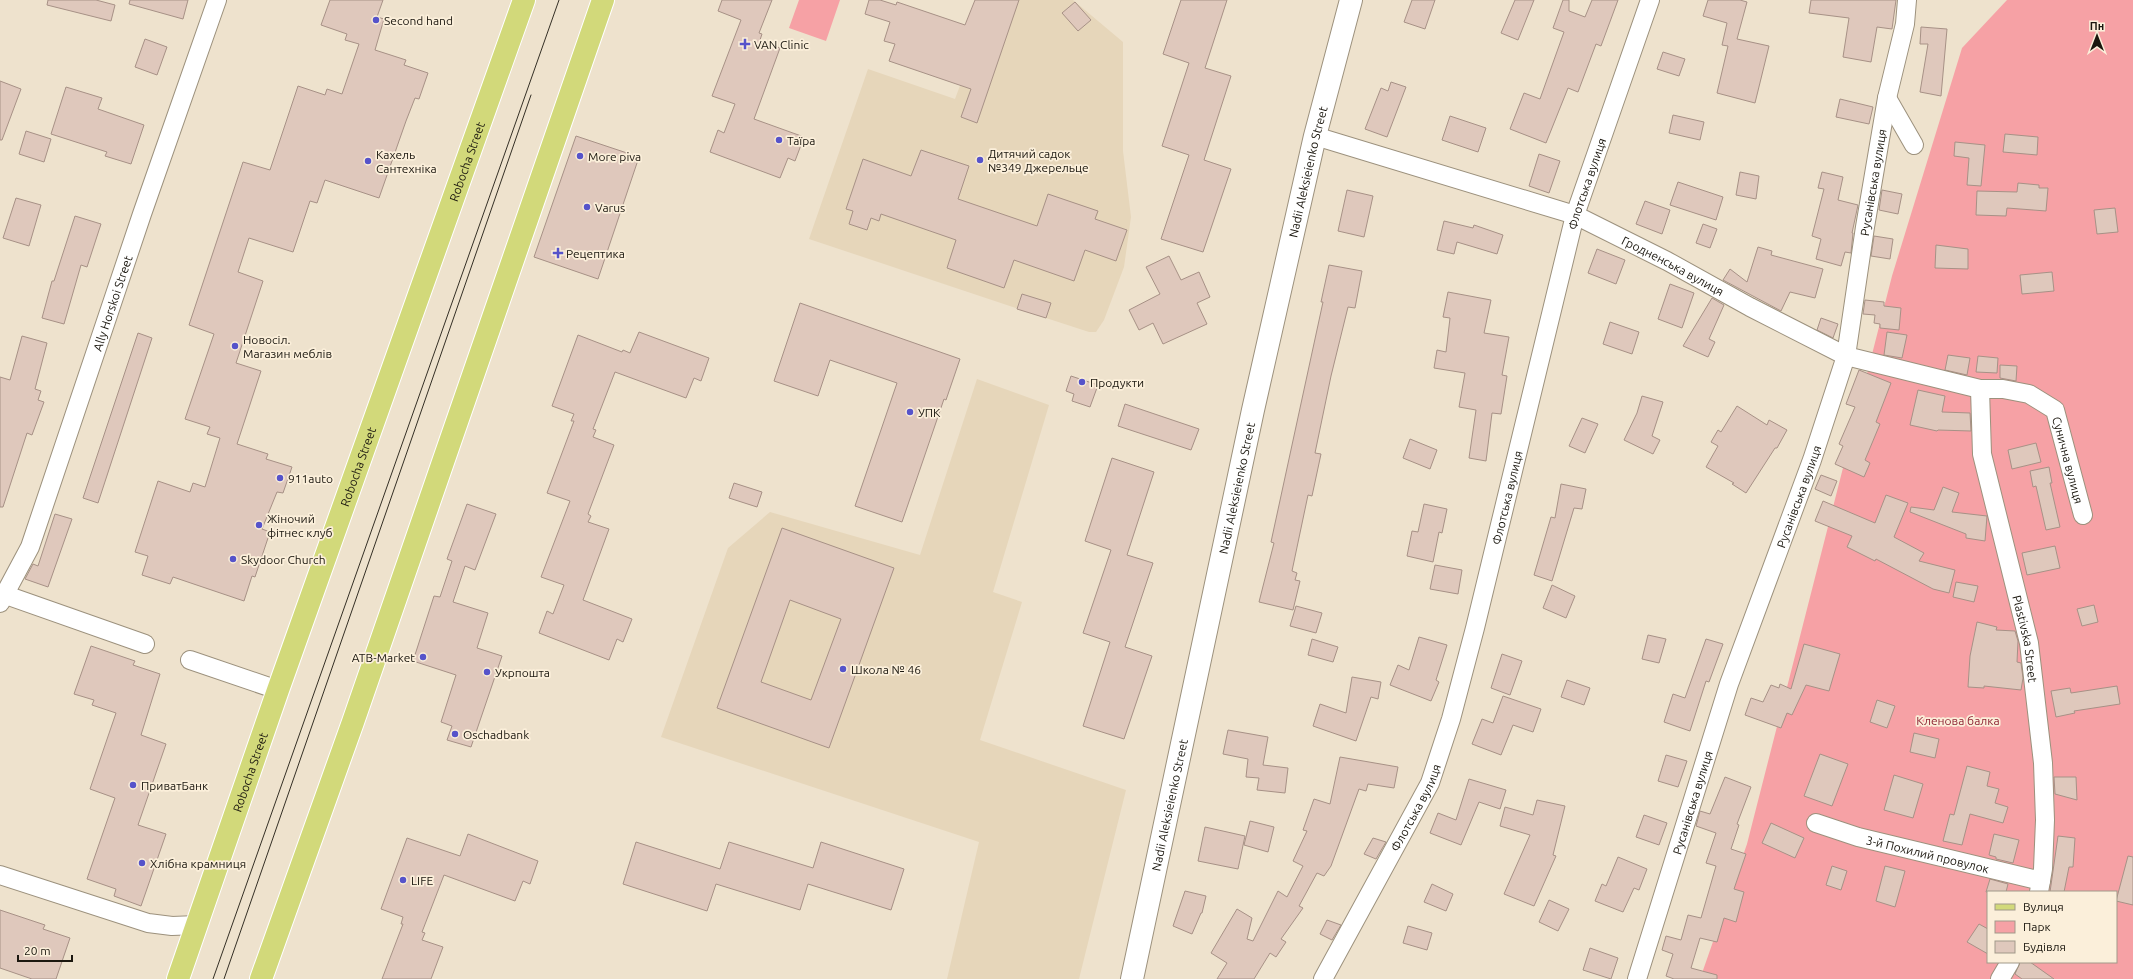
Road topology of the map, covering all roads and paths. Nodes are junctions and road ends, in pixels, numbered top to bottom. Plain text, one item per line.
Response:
1 (217, 0) edge
2 (524, 0) edge
3 (603, 0) edge
4 (1351, 0) edge
5 (1650, 0) edge
6 (1907, 0) edge
7 (1888, 98) junction
8 (1315, 136) junction
9 (1914, 144) dead end
10 (1576, 215) junction
11 (1846, 356) junction
12 (1980, 389) junction
13 (2029, 394) joint
14 (2083, 515) dead end
15 (1, 597) edge
16 (145, 644) dead end
17 (190, 660) dead end
18 (278, 690) junction
19 (1816, 823) dead end
20 (0, 875) edge
21 (2040, 886) edge
22 (197, 925) junction
23 (2009, 963) edge
24 (178, 979) edge
25 (261, 979) edge
26 (1132, 979) edge
27 (1323, 979) edge
28 (1637, 979) edge
29 (2000, 979) edge

1 - 15 street, Ally Horskoi Street
2 - 18 main road, Robocha Street
3 - 25 main road
4 - 8 street, Nadii Aleksieienko Street
5 - 10 street, Флотська вулиця
6 - 7 street, Русанівська вулиця
7 - 9 street
7 - 11 street, Русанівська вулиця
8 - 10 street, Гродненська вулиця
8 - 26 street, Nadii Aleksieienko Street
10 - 11 street, Гродненська вулиця
10 - 27 street, Флотська вулиця
11 - 12 street, Гродненська вулиця
11 - 28 street, Русанівська вулиця
12 - 13 street, Гродненська вулиця
12 - 21 street, Plastivska Street
13 - 14 street, Сунична вулиця
15 - 16 street
17 - 18 street
18 - 22 main road, Robocha Street
19 - 21 street, 3-й Похилий провулок
20 - 22 street
22 - 24 main road, Robocha Street
23 - 29 street

